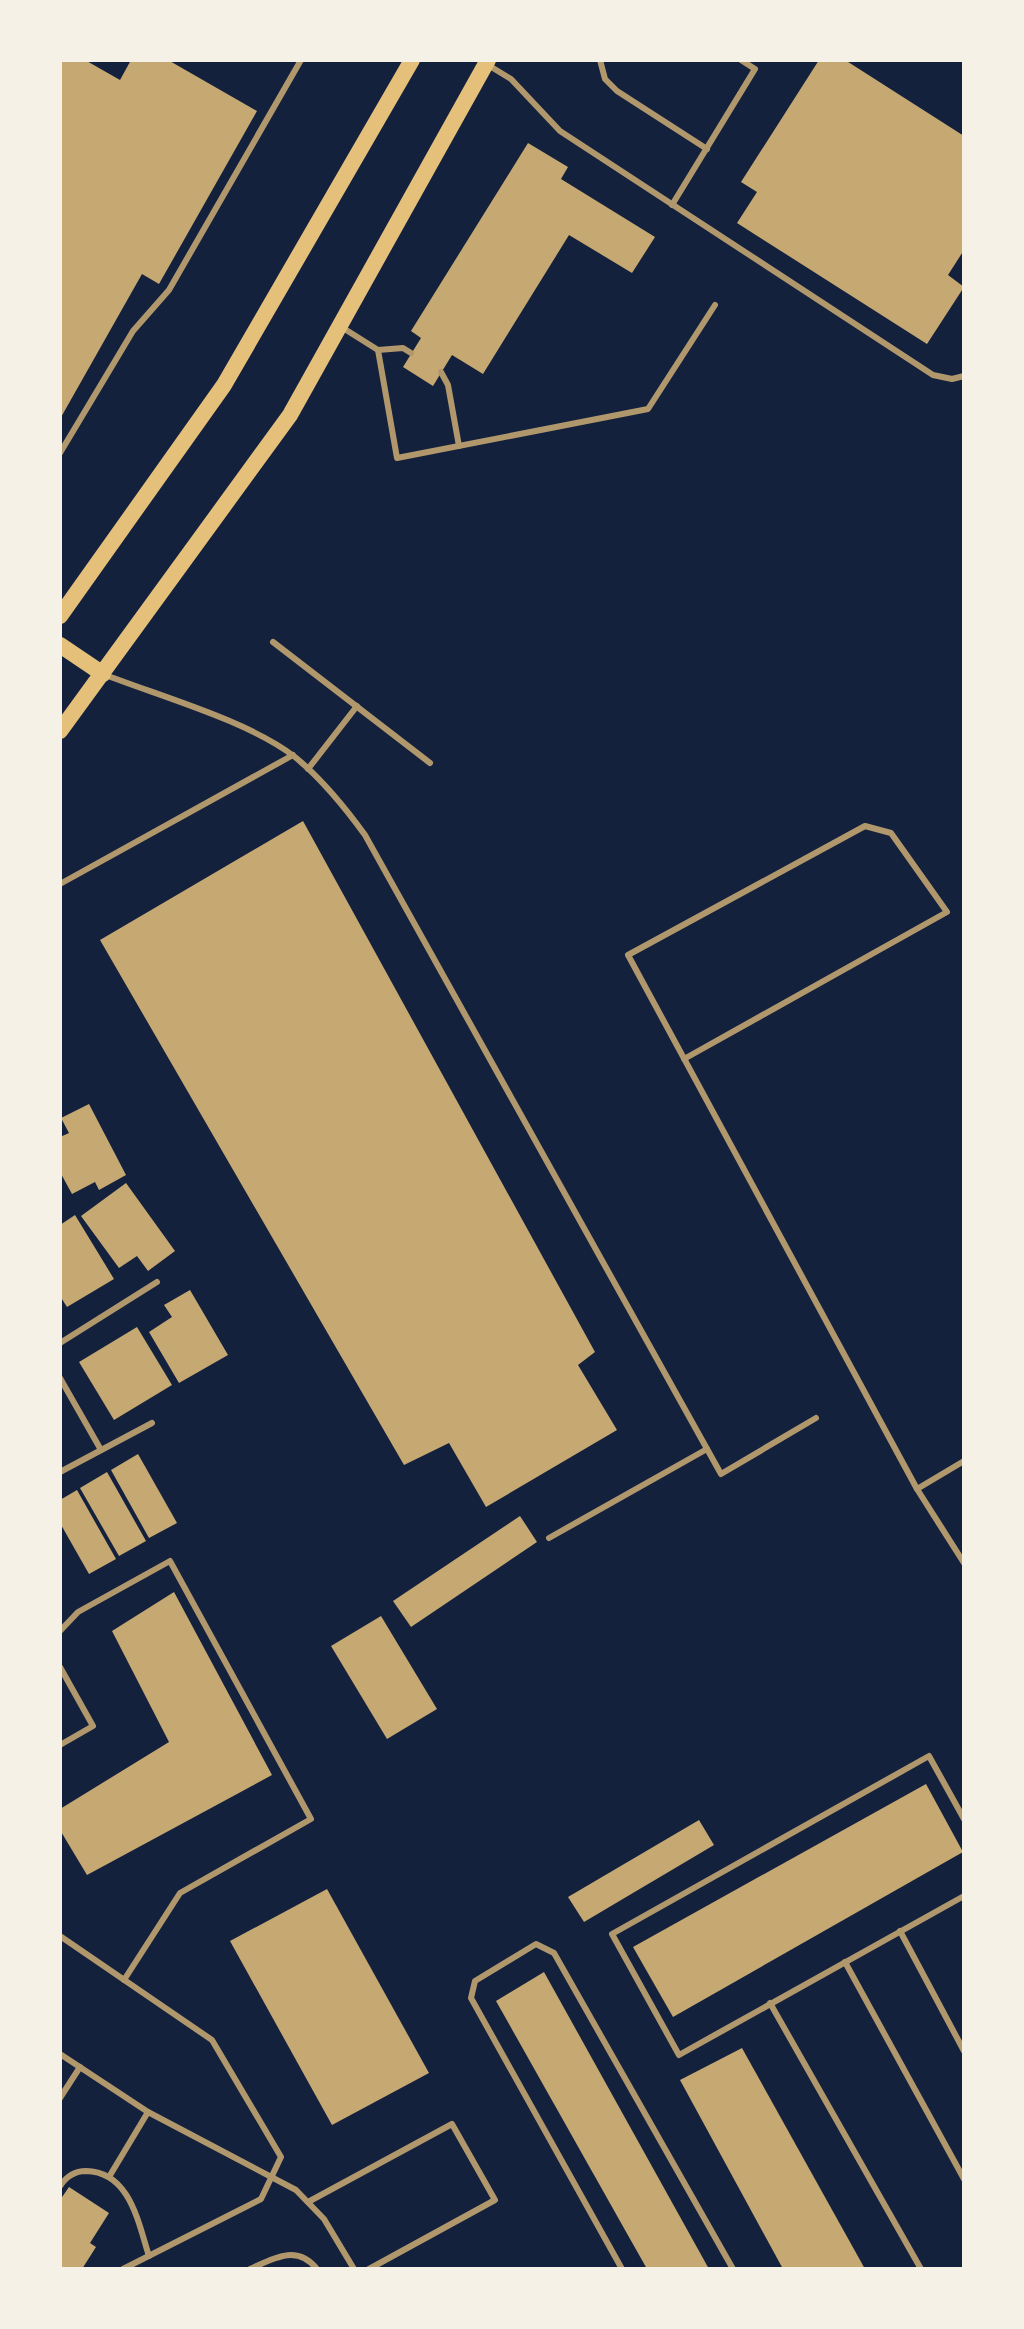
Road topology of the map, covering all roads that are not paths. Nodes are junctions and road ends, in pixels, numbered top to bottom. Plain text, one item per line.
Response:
1 (301, 60) edge
2 (412, 60) edge
3 (600, 60) edge
4 (741, 60) edge
5 (487, 62) edge
6 (707, 149) junction
7 (672, 205) junction
8 (715, 305) dead end
9 (339, 326) junction
10 (378, 350) junction
11 (411, 353) dead end
12 (441, 372) dead end
13 (964, 376) edge
14 (459, 446) junction
15 (60, 453) edge
16 (60, 616) edge
17 (273, 642) dead end
18 (60, 645) edge
19 (103, 674) junction
20 (357, 706) junction
21 (60, 731) edge
22 (293, 755) junction
23 (430, 763) dead end
24 (308, 769) junction
25 (60, 884) edge
26 (684, 1059) junction
27 (157, 1282) dead end
28 (60, 1343) edge
29 (60, 1378) edge
30 (816, 1418) dead end
31 (152, 1423) dead end
32 (707, 1449) junction
33 (101, 1450) junction
34 (964, 1461) edge
35 (60, 1472) edge
36 (917, 1489) junction
37 (549, 1538) dead end
38 (964, 1563) edge
39 (60, 1631) edge
40 (60, 1667) edge
41 (60, 1745) edge
42 (964, 1819) edge
43 (964, 1896) edge
44 (900, 1931) junction
45 (60, 1936) edge
46 (845, 1962) junction
47 (124, 1980) junction
48 (770, 2003) junction
49 (964, 2051) edge
50 (60, 2054) edge
51 (80, 2067) junction
52 (60, 2098) edge
53 (148, 2112) junction
54 (109, 2177) junction
55 (273, 2178) junction
56 (964, 2179) edge
57 (60, 2186) edge
58 (308, 2202) junction
59 (149, 2256) junction
60 (123, 2269) edge
61 (250, 2269) edge
62 (317, 2269) edge
63 (354, 2269) edge
64 (369, 2269) edge
65 (622, 2269) edge
66 (733, 2269) edge
67 (921, 2269) edge

1 - 15 lane
2 - 16 main road
3 - 6 lane
4 - 6 lane
5 - 7 lane
5 - 9 main road
6 - 7 lane
7 - 13 lane
8 - 14 lane
9 - 10 lane
9 - 19 main road
10 - 11 lane
10 - 14 lane
12 - 14 lane
17 - 20 lane
18 - 19 main road
19 - 21 main road
19 - 22 lane
20 - 23 lane
20 - 24 lane
22 - 24 lane
22 - 25 lane
24 - 32 lane
26 - 26 lane
26 - 36 lane
27 - 28 lane
29 - 33 lane
30 - 32 lane
31 - 33 lane
32 - 37 lane
33 - 35 lane
34 - 36 lane
36 - 38 lane
39 - 47 lane
40 - 41 lane
42 - 48 lane
43 - 44 lane
44 - 46 lane
44 - 49 lane
45 - 47 lane
46 - 48 lane
46 - 56 lane
47 - 55 lane
48 - 67 lane
50 - 51 lane
51 - 52 lane
51 - 53 lane
53 - 54 lane
53 - 55 lane
54 - 57 lane
54 - 59 lane
55 - 58 lane
55 - 59 lane
58 - 63 lane
58 - 64 lane
59 - 60 lane
61 - 62 lane
65 - 66 lane

